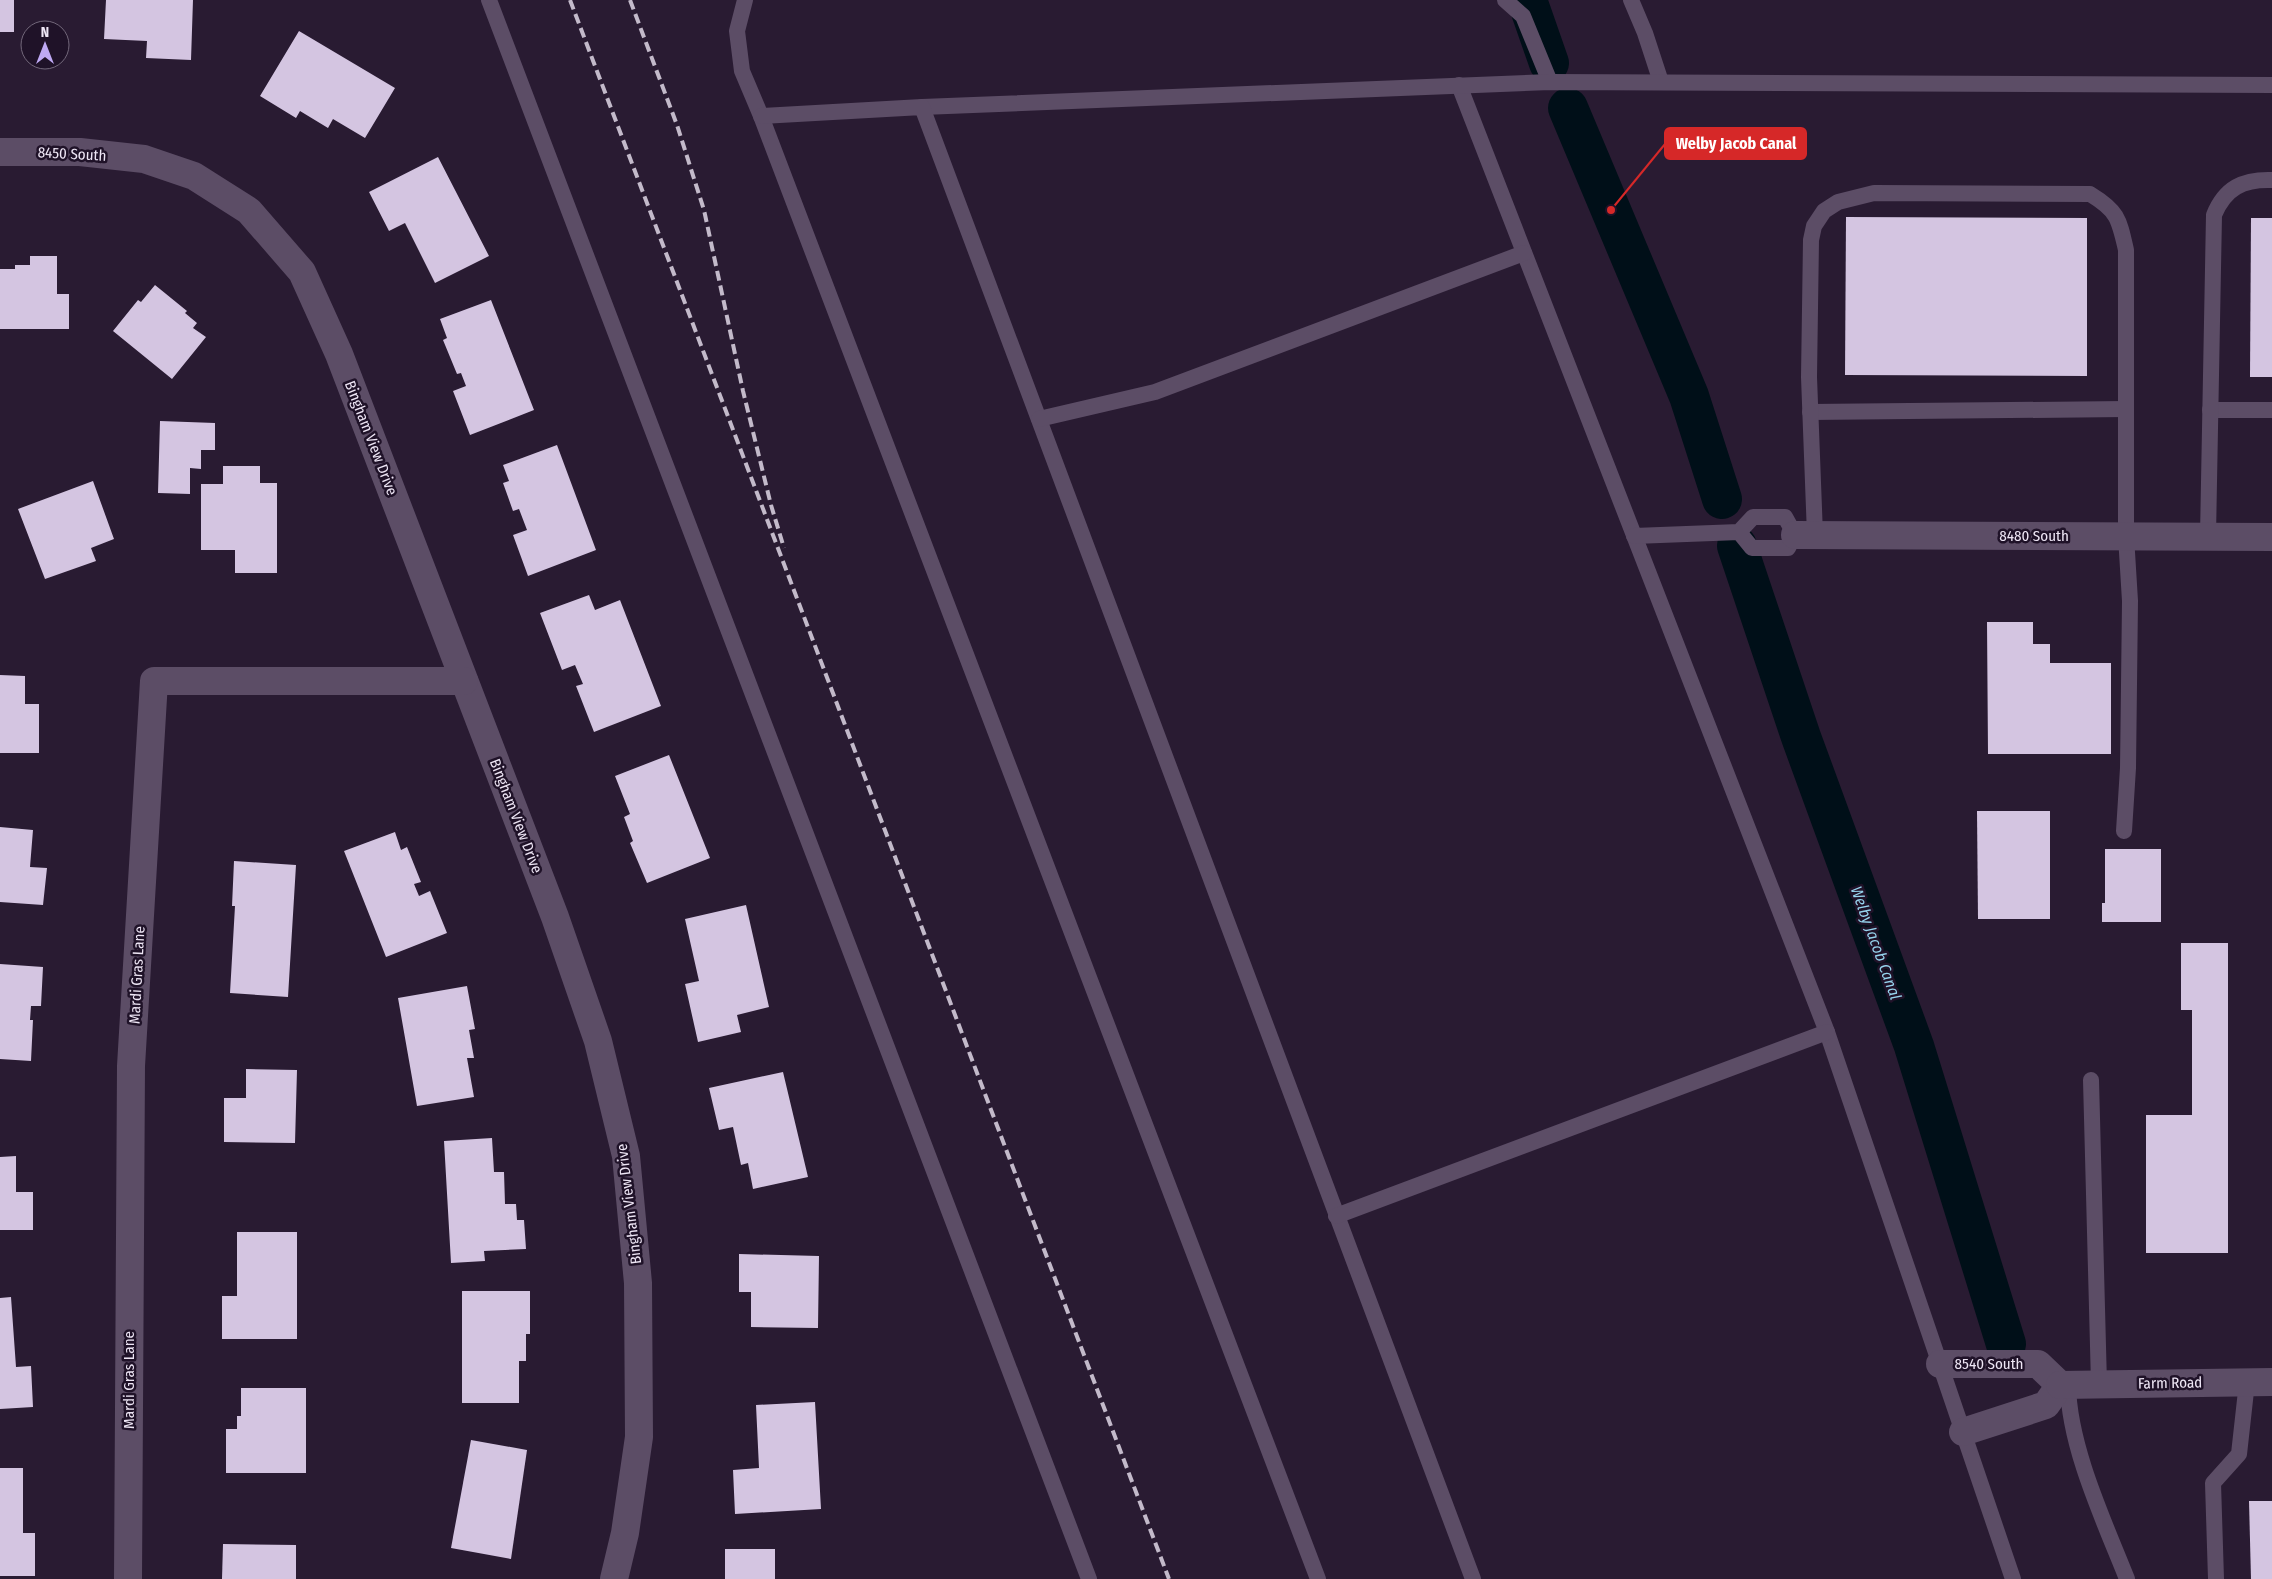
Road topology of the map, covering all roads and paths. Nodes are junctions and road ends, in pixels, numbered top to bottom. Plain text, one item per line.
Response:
1 (489, 0) edge
2 (745, 0) edge
3 (1505, 0) edge
4 (1631, 0) edge
5 (1645, 0) edge
6 (1646, 33) junction
7 (1550, 82) junction
8 (1661, 82) junction
9 (1459, 85) junction
10 (2272, 85) edge
11 (922, 107) junction
12 (761, 116) junction
13 (0, 152) edge
14 (144, 159) joint
15 (2272, 180) edge
16 (1524, 253) junction
17 (2126, 409) junction
18 (2210, 410) junction
19 (2272, 410) edge
20 (1810, 412) junction
21 (1039, 419) junction
22 (1739, 532) junction
23 (1805, 535) junction
24 (1634, 536) junction
25 (2126, 536) junction
26 (2208, 536) junction
27 (2272, 537) edge
28 (464, 681) junction
29 (2124, 831) dead end
30 (1827, 1032) junction
31 (2091, 1080) dead end
32 (1336, 1216) junction
33 (1940, 1364) junction
34 (2259, 1382) edge
35 (2099, 1384) junction
36 (2064, 1385) junction
37 (1963, 1432) junction
38 (128, 1579) edge
39 (614, 1579) edge
40 (1089, 1579) edge
41 (1318, 1579) edge
42 (1472, 1579) edge
43 (2013, 1579) edge
44 (2127, 1579) edge
45 (2216, 1579) edge

1 - 40 lane
2 - 12 lane
3 - 7 lane
4 - 6 lane
5 - 6 lane
6 - 8 lane
7 - 8 lane
7 - 9 lane
8 - 10 lane
9 - 11 lane
9 - 16 lane
11 - 12 lane
11 - 21 lane
12 - 41 lane
13 - 14 street, 8450 South
14 - 28 street, Bingham View Drive
15 - 18 lane
16 - 21 lane
16 - 24 lane
17 - 20 lane
17 - 20 lane
17 - 25 lane
18 - 19 lane
18 - 26 lane
20 - 23 lane
21 - 32 lane
22 - 23 lane
22 - 23 lane
22 - 24 lane
23 - 25 street, 8480 South
24 - 30 lane
25 - 26 street, 8480 South
25 - 29 lane
26 - 27 street, 8480 South
28 - 38 street, Mardi Gras Lane
28 - 39 street, Bingham View Drive
30 - 32 lane
30 - 33 lane
31 - 35 lane
32 - 42 lane
33 - 36 street, 8540 South
33 - 37 lane
34 - 35 street, Farm Road
34 - 45 lane
35 - 36 street, Farm Road
36 - 37 street
36 - 44 lane
37 - 43 lane

